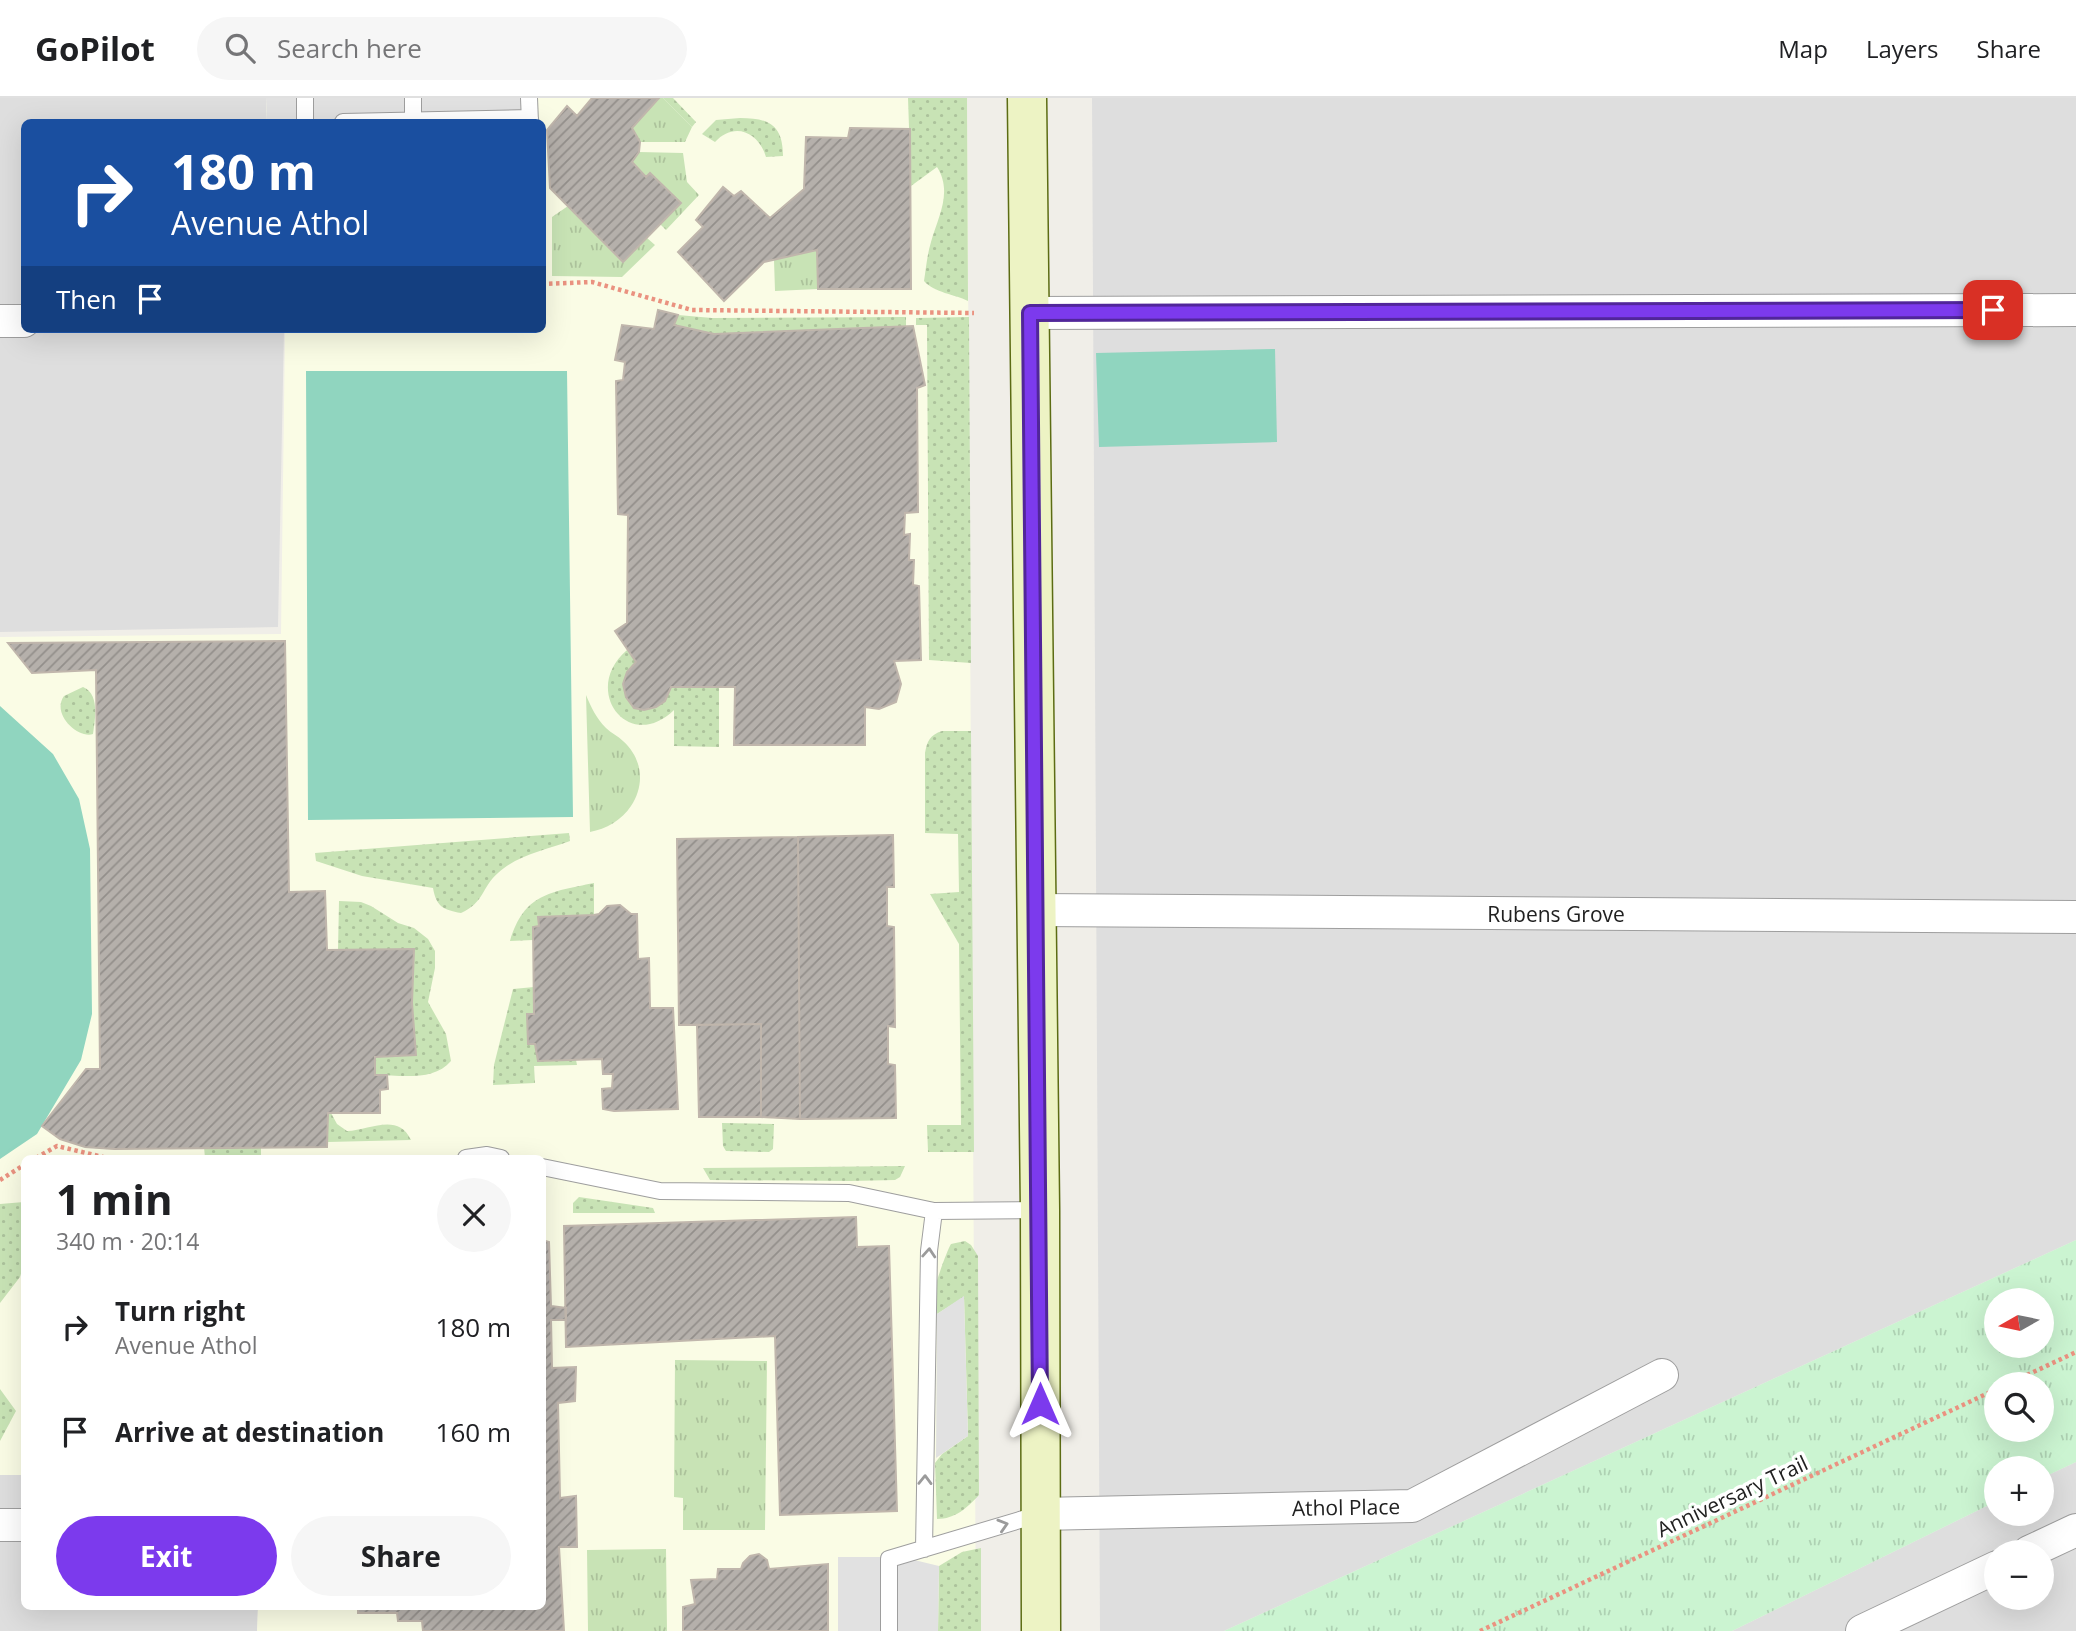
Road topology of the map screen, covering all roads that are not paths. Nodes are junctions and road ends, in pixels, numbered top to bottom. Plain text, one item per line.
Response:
1 (305, 98) edge
2 (413, 98) edge
3 (529, 98) edge
4 (1027, 98) edge
5 (305, 119) edge
6 (413, 119) edge
7 (530, 119) edge
8 (2076, 310) edge
9 (1030, 313) junction
10 (0, 321) edge
11 (21, 321) edge
12 (1035, 910) junction
13 (2076, 917) edge
14 (546, 1168) edge
15 (1040, 1210) junction
16 (934, 1211) junction
17 (1662, 1375) dead end
18 (1040, 1514) junction
19 (0, 1525) edge
20 (21, 1525) edge
21 (2076, 1530) edge
22 (2054, 1540) edge
23 (924, 1549) junction
24 (1984, 1573) edge
25 (889, 1631) edge
26 (1041, 1631) edge
27 (1862, 1631) edge

1 - 5 lane
2 - 6 lane
3 - 7 lane
4 - 9 main road
8 - 9 street
9 - 12 main road
10 - 11 street
12 - 13 street, Rubens Grove
12 - 15 main road
14 - 16 lane
15 - 16 lane
15 - 18 main road
23 -> 16 lane
17 - 18 street, Athol Place
23 -> 18 lane
18 - 26 main road
19 - 20 street
21 - 22 street
23 - 25 lane
24 - 27 street

